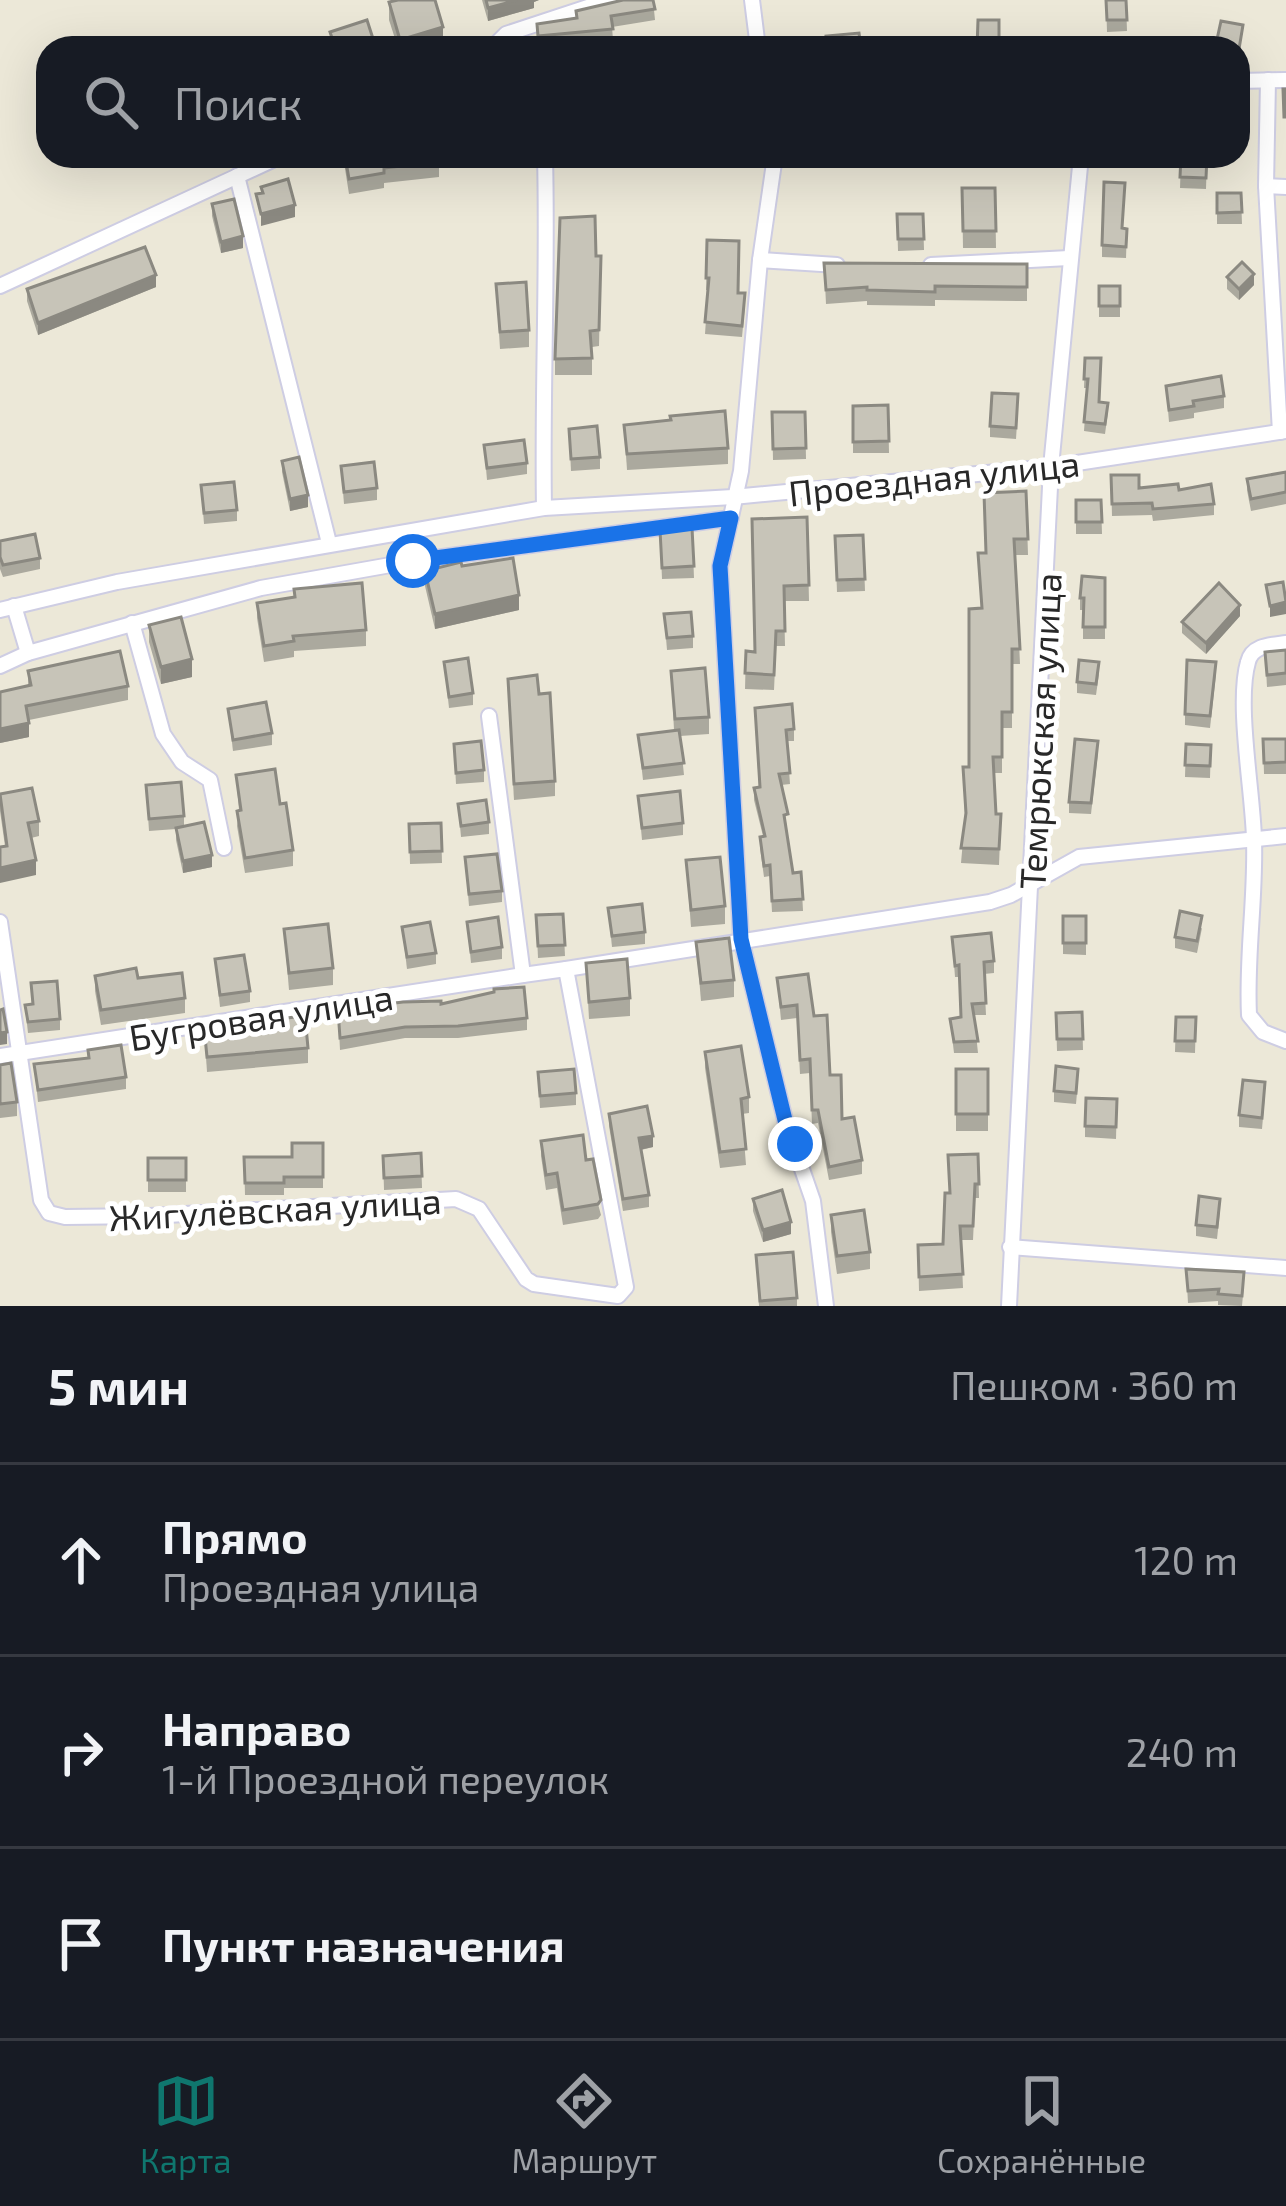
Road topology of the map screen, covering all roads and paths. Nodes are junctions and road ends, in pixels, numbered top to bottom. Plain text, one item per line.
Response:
1 (609, 0) edge
2 (752, 0) edge
3 (504, 36) edge
4 (756, 36) edge
5 (1268, 80) junction
6 (1286, 80) edge
7 (1250, 81) edge
8 (254, 168) edge
9 (545, 168) edge
10 (773, 168) edge
11 (1080, 168) edge
12 (237, 176) junction
13 (1266, 186) junction
14 (1286, 187) edge
15 (1069, 258) junction
16 (760, 260) junction
17 (844, 266) edge
18 (908, 267) edge
19 (0, 286) edge
20 (1283, 431) edge
21 (1051, 467) junction
22 (734, 497) junction
23 (544, 508) junction
24 (731, 518) junction
25 (328, 543) junction
26 (7, 609) edge
27 (132, 622) junction
28 (1286, 643) edge
29 (28, 653) junction
30 (0, 666) edge
31 (490, 716) dead end
32 (1286, 836) edge
33 (1254, 841) junction
34 (224, 848) dead end
35 (1032, 880) junction
36 (0, 922) edge
37 (741, 939) junction
38 (566, 969) junction
39 (523, 975) junction
40 (1286, 1041) edge
41 (21, 1054) junction
42 (0, 1056) edge
43 (1010, 1247) junction
44 (1286, 1268) edge
45 (826, 1306) edge
46 (1010, 1306) edge

1 - 3 street
2 - 4 street
5 - 6 street
5 - 7 street
5 - 13 street
8 - 12 street
9 - 23 street
10 - 16 street
11 - 15 street, Темрюкская улица
12 - 19 street
12 - 25 street
13 - 14 street
13 - 20 street
15 - 18 street
15 - 21 street, Темрюкская улица
16 - 17 street
16 - 22 street
20 - 21 street, Проездная улица
21 - 22 street, Проездная улица
21 - 35 street, Темрюкская улица
22 - 23 street, Проездная улица
22 - 24 street
23 - 25 street, Проездная улица
24 - 27 street
24 - 37 street
25 - 26 street, Проездная улица
26 - 29 street
27 - 29 street
27 - 34 street
28 - 33 street
29 - 30 street
31 - 39 street
32 - 33 street
33 - 35 street
33 - 40 street
35 - 37 street
35 - 43 street, Темрюкская улица
36 - 41 street, Жигулёвская улица
37 - 38 street
37 - 45 street
38 - 39 street, Бугровая улица
38 - 41 street, Жигулёвская улица
39 - 41 street, Бугровая улица
41 - 42 street, Бугровая улица
43 - 44 street
43 - 46 street, Темрюкская улица

